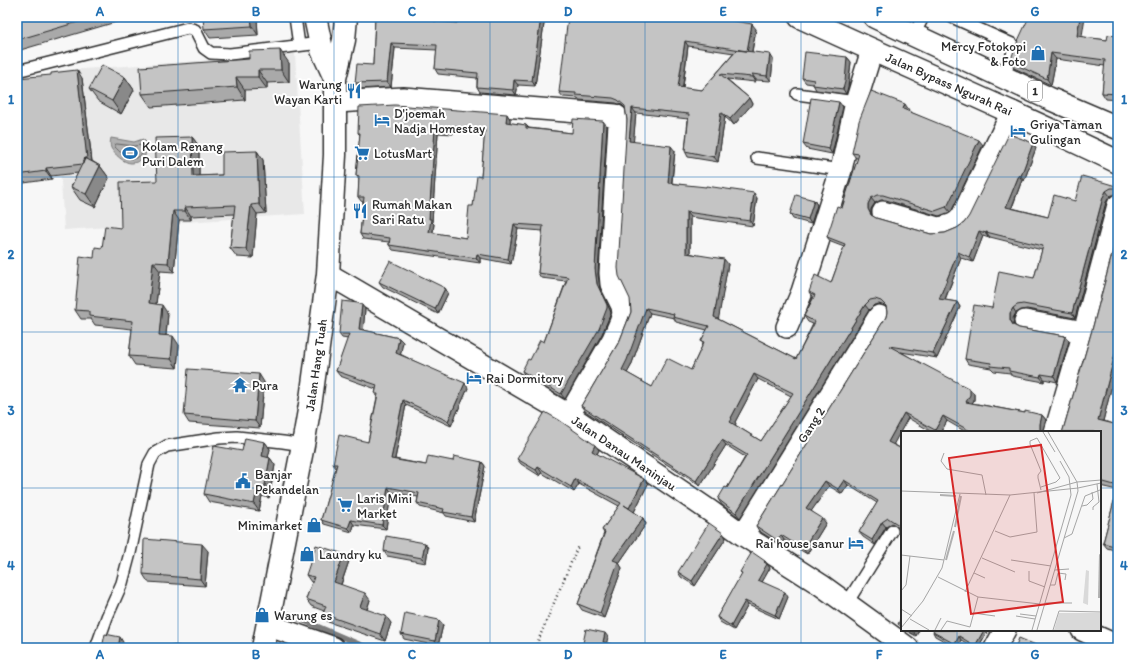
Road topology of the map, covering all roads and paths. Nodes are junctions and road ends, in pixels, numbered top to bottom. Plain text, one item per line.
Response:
1 (295, 17) edge
2 (316, 17) edge
3 (346, 17) edge
4 (800, 17) edge
5 (875, 17) edge
6 (952, 17) edge
7 (909, 24) edge
8 (310, 44) junction
9 (872, 50) junction
10 (953, 54) junction
11 (17, 71) edge
12 (1003, 76) junction
13 (335, 78) junction
14 (938, 80) junction
15 (797, 94) dead end
16 (336, 102) junction
17 (856, 102) junction
18 (1012, 112) junction
19 (1118, 128) edge
20 (757, 158) dead end
21 (1118, 162) edge
22 (841, 170) junction
23 (1118, 205) edge
24 (883, 212) dead end
25 (328, 274) junction
26 (879, 316) dead end
27 (1025, 321) dead end
28 (787, 327) dead end
29 (1084, 332) junction
30 (569, 415) junction
31 (1055, 431) edge
32 (303, 445) junction
33 (892, 531) edge
34 (743, 535) junction
35 (578, 546) dead end
36 (847, 603) junction
37 (268, 625) junction
38 (1004, 631) edge
39 (1084, 631) edge
40 (1118, 646) edge
41 (96, 648) edge
42 (263, 648) edge
43 (333, 648) edge
44 (535, 648) edge
45 (908, 648) edge
46 (995, 648) edge

1 - 8 lane
2 - 8 main road, Jalan Hang Tuah
3 - 13 main road, Jalan Hang Tuah
4 - 9 main road, Jalan Bypass Ngurah Rai / 1
5 - 7 main road, 1
6 - 12 lane
7 - 10 main road, 1
8 - 11 lane
8 - 13 main road, Jalan Hang Tuah
9 - 14 main road, Jalan Bypass Ngurah Rai / 1
9 - 17 street
10 - 12 main road, 1
10 - 14 main road
12 - 19 main road, 1
13 - 16 main road, Jalan Hang Tuah
14 - 18 main road, Jalan Bypass Ngurah Rai / 1
15 - 17 lane
16 - 25 main road, Jalan Hang Tuah
16 - 30 street
17 - 22 street
18 - 21 main road, Jalan Bypass Ngurah Rai / 1
18 - 24 street
20 - 22 lane
22 - 28 street
23 - 29 street
25 - 30 street, Jalan Danau Maninjau
25 - 32 main road, Jalan Hang Tuah
26 - 34 street, Gang 2
27 - 29 street
29 - 31 street
30 - 34 street, Jalan Danau Maninjau
32 - 37 main road, Jalan Hang Tuah
32 - 41 lane
33 - 36 lane
34 - 36 street, Jalan Danau Maninjau
35 - 44 path
36 - 45 street, Jalan Danau Maninjau
37 - 42 main road, Jalan Hang Tuah
37 - 43 main road
38 - 46 street
39 - 40 street

